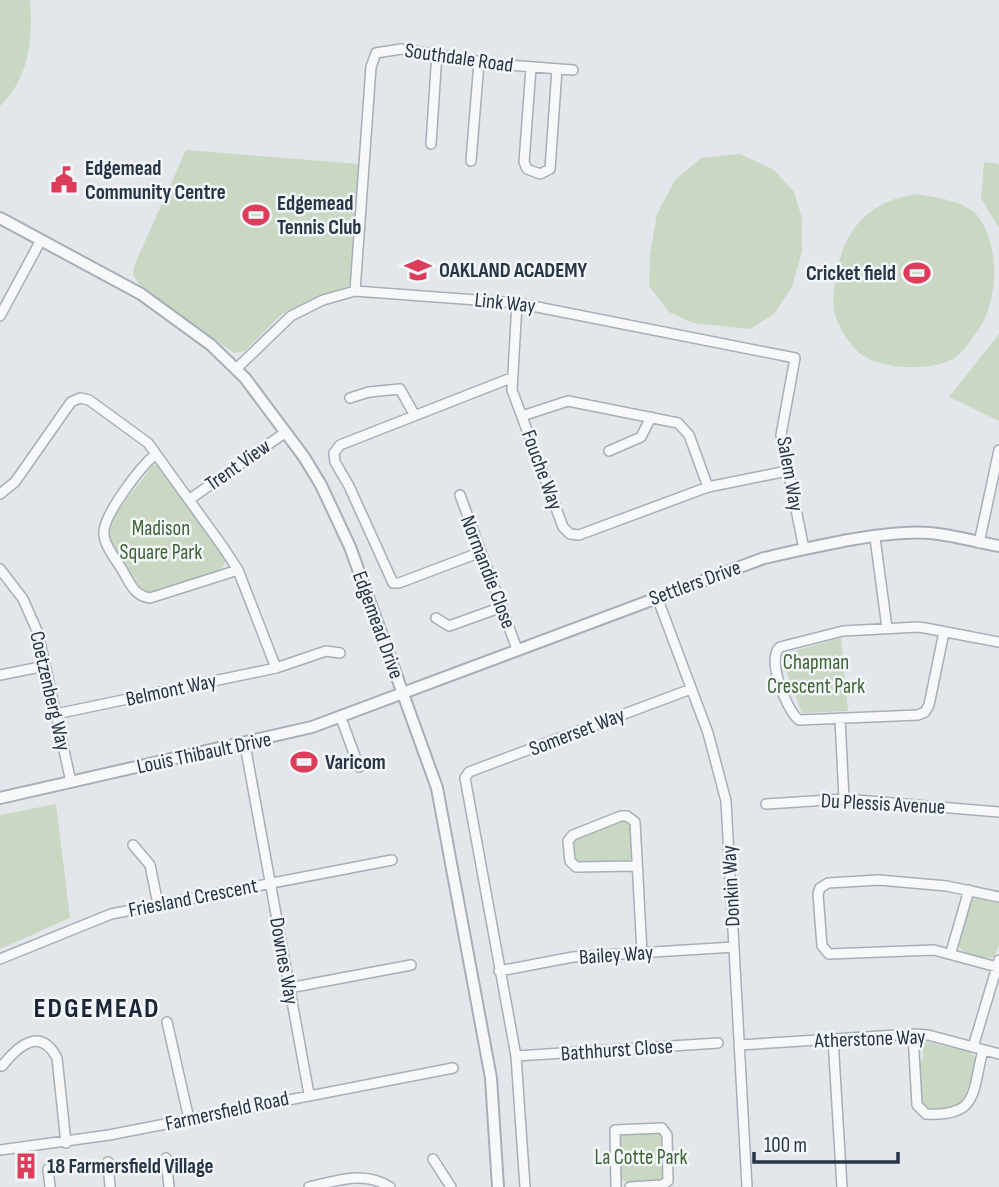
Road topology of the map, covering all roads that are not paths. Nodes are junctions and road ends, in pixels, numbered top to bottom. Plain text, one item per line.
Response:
1 (437, 52) junction
2 (479, 62) junction
3 (531, 68) junction
4 (557, 69) junction
5 (573, 70) dead end
6 (431, 144) dead end
7 (471, 161) dead end
8 (0, 218) edge
9 (41, 240) junction
10 (355, 291) junction
11 (517, 303) junction
12 (0, 316) edge
13 (795, 358) joint
14 (236, 369) junction
15 (511, 377) junction
16 (350, 398) dead end
17 (414, 414) junction
18 (522, 416) junction
19 (651, 417) junction
20 (286, 432) junction
21 (999, 450) edge
22 (610, 451) dead end
23 (156, 454) junction
24 (788, 471) junction
25 (708, 487) junction
26 (0, 494) edge
27 (460, 495) dead end
28 (190, 499) junction
29 (875, 538) junction
30 (979, 543) junction
31 (999, 547) edge
32 (804, 549) junction
33 (481, 552) junction
34 (0, 569) edge
35 (238, 570) junction
36 (657, 597) junction
37 (502, 607) junction
38 (436, 618) dead end
39 (887, 628) junction
40 (944, 632) junction
41 (999, 642) edge
42 (517, 649) junction
43 (340, 653) dead end
44 (45, 666) junction
45 (280, 666) junction
46 (0, 676) edge
47 (691, 689) junction
48 (402, 692) junction
49 (56, 715) junction
50 (341, 718) junction
51 (840, 719) junction
52 (244, 745) junction
53 (359, 767) dead end
54 (71, 782) junction
55 (0, 797) edge
56 (844, 799) junction
57 (766, 804) dead end
58 (999, 812) edge
59 (133, 845) dead end
60 (392, 859) dead end
61 (637, 866) junction
62 (270, 882) junction
63 (969, 890) junction
64 (999, 897) edge
65 (158, 904) junction
66 (734, 947) junction
67 (951, 952) junction
68 (642, 953) junction
69 (0, 959) edge
70 (998, 963) edge
71 (411, 965) dead end
72 (499, 971) junction
73 (289, 988) junction
74 (167, 1022) dead end
75 (913, 1034) junction
76 (833, 1039) junction
77 (719, 1043) dead end
78 (739, 1045) junction
79 (978, 1048) junction
80 (999, 1054) edge
81 (516, 1056) junction
82 (2, 1066) dead end
83 (453, 1068) dead end
84 (309, 1094) junction
85 (189, 1119) junction
86 (66, 1143) junction
87 (0, 1150) edge
88 (166, 1158) dead end
89 (433, 1159) dead end
90 (108, 1163) dead end
91 (48, 1170) dead end
92 (342, 1184) edge
93 (50, 1187) edge
94 (110, 1187) edge
95 (169, 1187) edge
96 (309, 1187) edge
97 (390, 1187) edge
98 (451, 1187) edge
99 (498, 1187) edge
100 (525, 1187) edge
101 (616, 1187) edge
102 (630, 1187) edge
103 (747, 1187) edge
104 (842, 1187) edge

1 - 2 street, Southdale Road
1 - 6 street
1 - 10 street, Southdale Road
2 - 3 street, Southdale Road
2 - 7 street
3 - 4 street, Southdale Road
3 - 4 street
4 - 5 street, Southdale Road
8 - 9 street, Edgemead Drive
9 - 12 street
9 - 14 street, Edgemead Drive
10 - 11 street, Link Way
10 - 14 street, Link Way
11 - 13 street, Link Way
11 - 15 street, Fouche Way
13 - 24 street, Salem Way
14 - 20 street, Edgemead Drive
15 - 17 street
15 - 18 street, Fouche Way
16 - 17 street
17 - 33 street
18 - 19 street
18 - 25 street, Fouche Way
19 - 22 street
19 - 25 street
20 - 28 street, Trent View
20 - 48 street, Edgemead Drive
21 - 30 street
23 - 26 street
23 - 28 street
23 - 35 street
24 - 25 street, Fouche Way
24 - 32 street, Salem Way
27 - 33 street, Normandie Close
28 - 35 street
29 - 30 street, Settlers Drive
29 - 32 street, Settlers Drive
29 - 39 street
30 - 31 street, Settlers Drive
32 - 36 street, Settlers Drive
33 - 37 street, Normandie Close
34 - 44 street, Coetzenberg Way
35 - 45 street
36 - 42 street, Settlers Drive
36 - 47 street, Donkin Way
37 - 38 street
37 - 42 street, Normandie Close
39 - 40 street
39 - 51 street
40 - 41 street
40 - 51 street
42 - 48 street, Settlers Drive
43 - 45 street, Belmont Way
44 - 46 street
44 - 49 street, Coetzenberg Way
45 - 49 street, Belmont Way
47 - 66 street, Donkin Way
47 - 72 street, Somerset Way
48 - 50 street, Louis Thibault Drive
48 - 99 street, Edgemead Drive
49 - 54 street, Coetzenberg Way
50 - 52 street, Louis Thibault Drive
50 - 53 street
51 - 56 street
52 - 54 street, Louis Thibault Drive
52 - 62 street, Downes Way
54 - 55 street, Louis Thibault Drive
56 - 57 street, Du Plessis Avenue
56 - 58 street, Du Plessis Avenue
59 - 65 street
60 - 62 street, Friesland Crescent
61 - 61 street
61 - 68 street
62 - 65 street, Friesland Crescent
62 - 73 street, Downes Way
63 - 64 street
63 - 67 street
63 - 67 street
65 - 69 street, Friesland Crescent
66 - 68 street, Bailey Way
66 - 78 street, Donkin Way
67 - 70 street
68 - 72 street, Bailey Way
70 - 79 street
71 - 73 street
72 - 81 street
73 - 84 street, Downes Way
74 - 85 street
75 - 76 street, Atherstone Way
75 - 79 street, Atherstone Way
75 - 79 street
76 - 78 street, Atherstone Way
76 - 104 street
77 - 81 street, Bathhurst Close
78 - 103 street, Donkin Way
79 - 80 street, Atherstone Way
81 - 100 street
82 - 86 street
83 - 84 street, Farmersfield Road
84 - 85 street, Farmersfield Road
85 - 86 street, Farmersfield Road
86 - 87 street, Farmersfield Road
88 - 95 street
89 - 98 street
90 - 94 street
91 - 93 street
92 - 96 street
92 - 97 street
101 - 102 street

